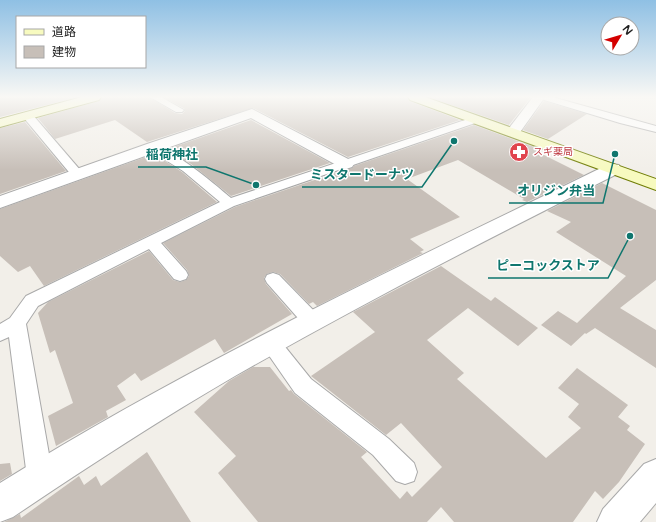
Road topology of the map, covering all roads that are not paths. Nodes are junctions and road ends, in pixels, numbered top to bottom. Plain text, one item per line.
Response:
1 (33, 121) edge
2 (227, 121) edge
3 (267, 121) edge
4 (470, 121) edge
5 (484, 121) edge
6 (521, 121) edge
7 (626, 121) edge
8 (656, 128) edge
9 (513, 132) junction
10 (152, 147) junction
11 (346, 164) junction
12 (613, 169) junction
13 (77, 174) junction
14 (656, 185) edge
15 (0, 202) edge
16 (229, 203) junction
17 (152, 242) junction
18 (180, 275) dead end
19 (273, 279) dead end
20 (312, 321) junction
21 (8, 328) edge
22 (271, 344) junction
23 (405, 472) dead end
24 (656, 476) edge
25 (40, 477) junction
26 (0, 504) edge
27 (616, 522) edge

1 - 13 lane
2 - 10 street
3 - 11 street
4 - 11 lane
5 - 9 main road
6 - 9 street
7 - 8 lane
9 - 12 main road
10 - 13 street
10 - 16 lane
11 - 16 lane
12 - 14 main road
12 - 20 street
13 - 15 street
16 - 17 lane
17 - 18 lane
17 - 21 lane
19 - 20 lane
20 - 22 street
21 - 25 lane
22 - 23 lane
22 - 25 street
24 - 27 street
25 - 26 street

